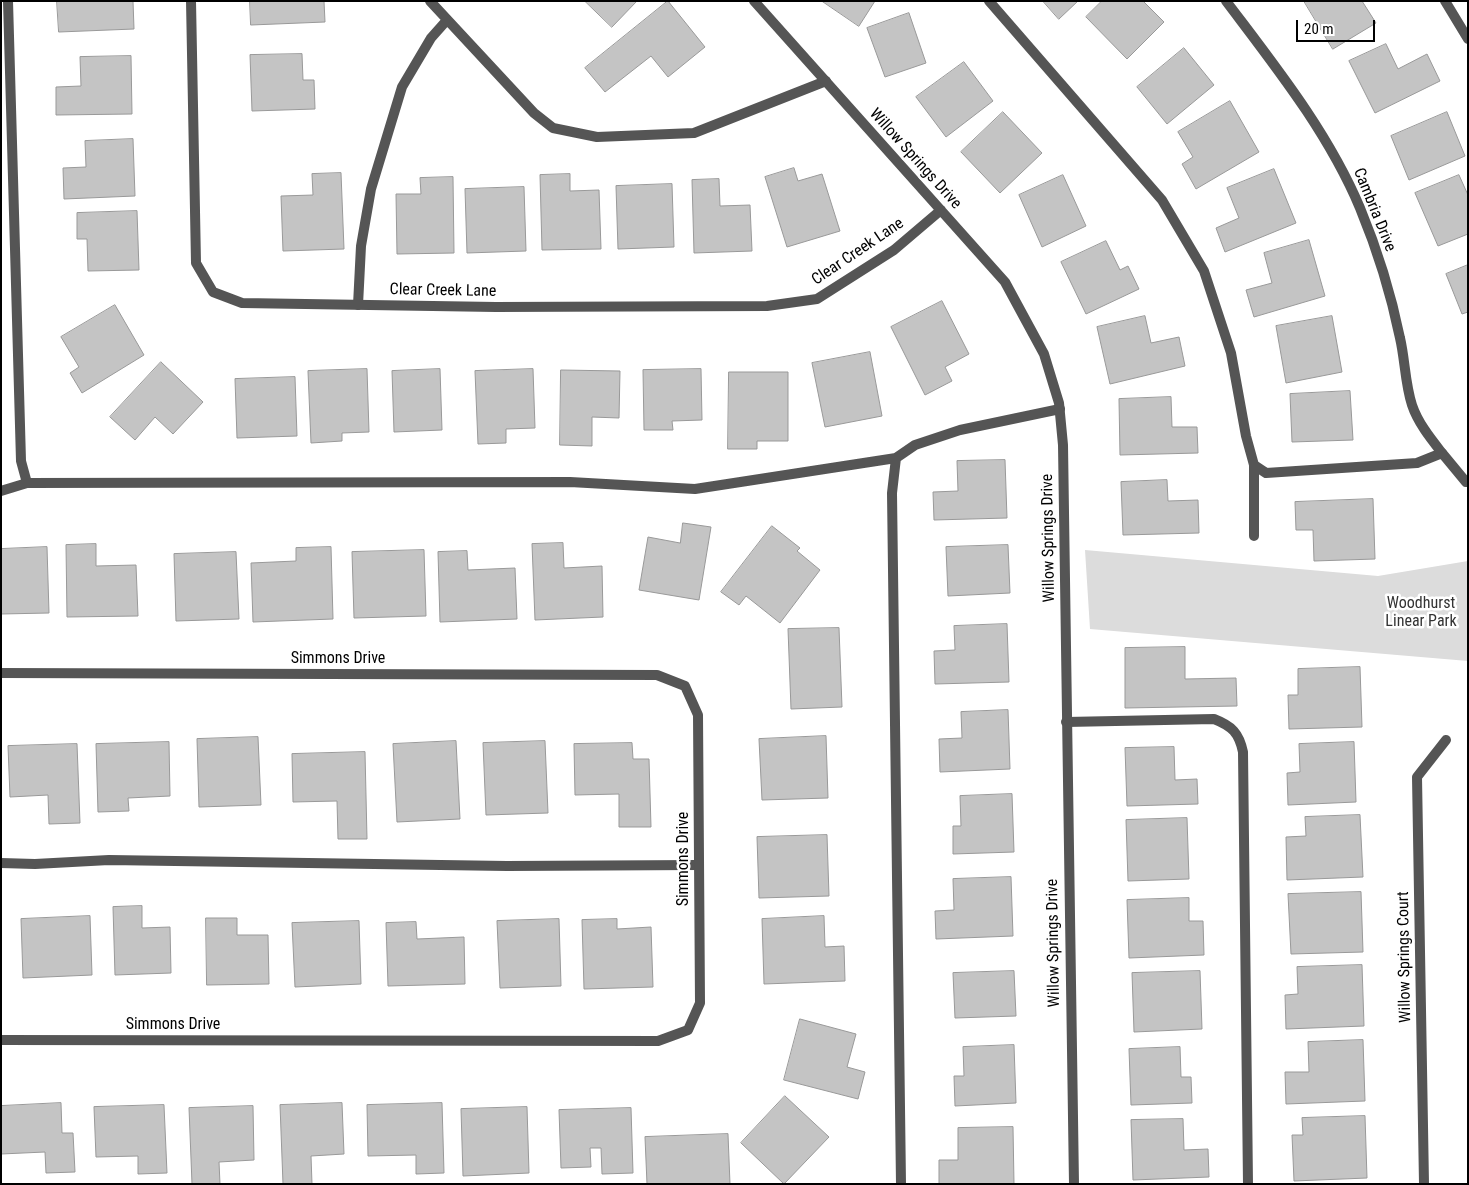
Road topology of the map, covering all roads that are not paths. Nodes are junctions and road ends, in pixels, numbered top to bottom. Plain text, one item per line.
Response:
1 (8, 1) edge
2 (191, 1) edge
3 (430, 1) edge
4 (754, 1) edge
5 (989, 1) edge
6 (1226, 1) edge
7 (1444, 1) edge
8 (447, 20) junction
9 (1468, 39) edge
10 (826, 82) junction
11 (941, 210) junction
12 (358, 305) junction
13 (1060, 410) junction
14 (1442, 453) junction
15 (896, 458) junction
16 (1254, 465) junction
17 (1468, 481) edge
18 (27, 483) junction
19 (1, 491) edge
20 (1254, 536) dead end
21 (1, 673) edge
22 (1066, 722) junction
23 (1446, 740) dead end
24 (1, 863) edge
25 (699, 865) junction
26 (1, 1040) edge
27 (900, 1184) edge
28 (1074, 1184) edge
29 (1248, 1184) edge
30 (1424, 1184) edge

1 - 18 street
2 - 12 street, Clear Creek Lane
3 - 8 street
4 - 10 street, Willow Springs Drive
5 - 16 street
6 - 14 street, Cambria Drive
7 - 9 street
8 - 10 street
8 - 12 street
10 - 11 street, Willow Springs Drive
11 - 12 street, Clear Creek Lane
11 - 13 street, Willow Springs Drive
13 - 15 street
13 - 22 street, Willow Springs Drive
14 - 16 street
14 - 17 street, Cambria Drive
15 - 18 street
15 - 27 street
16 - 20 street
18 - 19 street
21 - 25 street, Simmons Drive
22 - 28 street, Willow Springs Drive
22 - 29 street
23 - 30 street, Willow Springs Court
24 - 25 street
25 - 26 street, Simmons Drive

